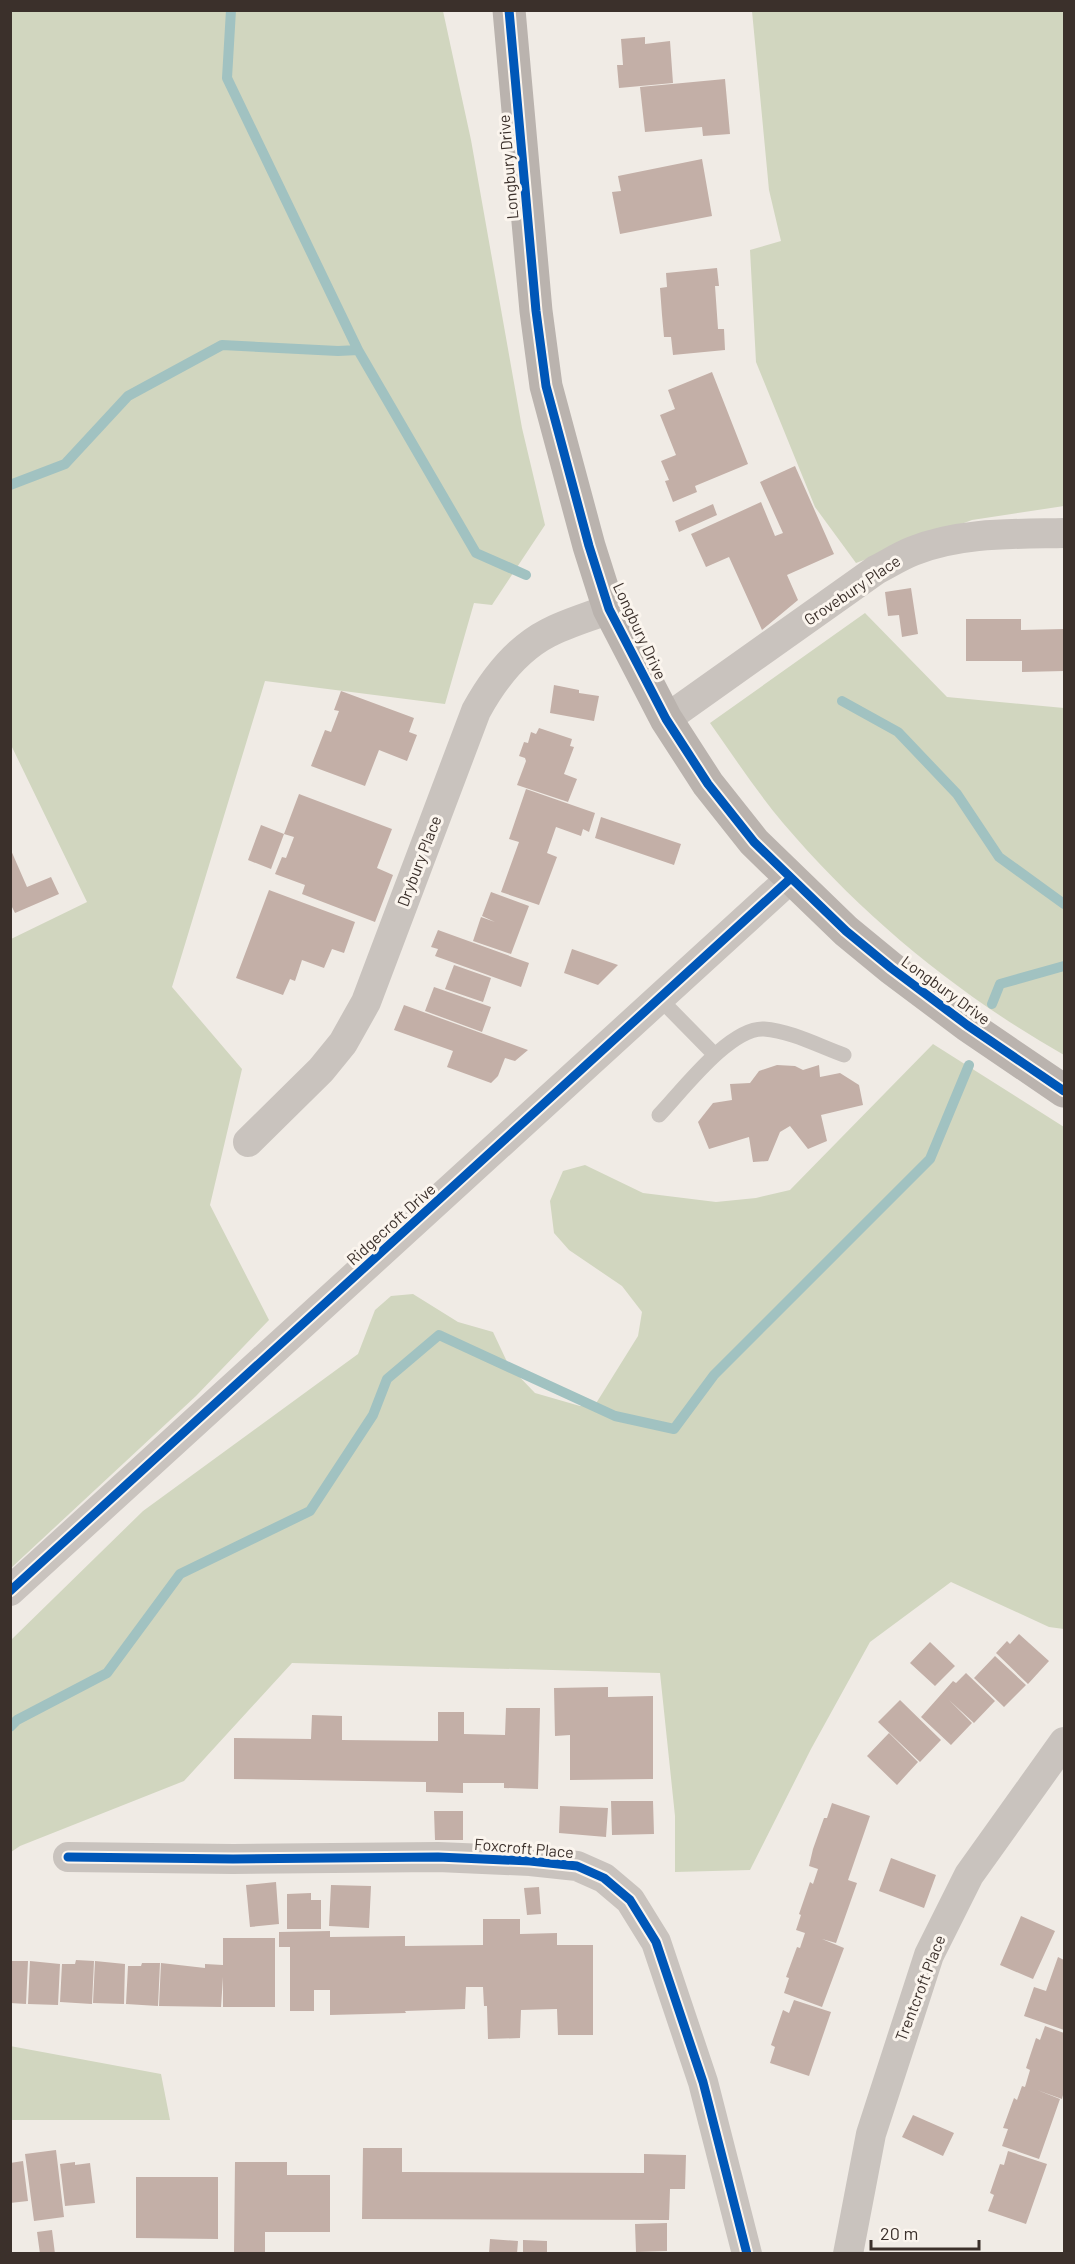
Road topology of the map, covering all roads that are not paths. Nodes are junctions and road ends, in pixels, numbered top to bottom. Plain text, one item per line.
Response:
1 (509, 10) edge
2 (1065, 533) edge
3 (609, 609) junction
4 (666, 719) junction
5 (791, 878) junction
6 (660, 999) junction
7 (715, 1055) junction
8 (844, 1055) dead end
9 (1065, 1091) edge
10 (659, 1115) dead end
11 (248, 1142) dead end
12 (10, 1592) edge
13 (1061, 1747) edge
14 (68, 1857) dead end
15 (747, 2253) edge
16 (848, 2253) edge

1 - 3 street, Longbury Drive
2 - 4 street, Grovebury Place
3 - 4 street, Longbury Drive
3 - 11 street, Drybury Place
4 - 5 street, Longbury Drive
5 - 6 street, Ridgecroft Drive
5 - 9 street, Longbury Drive
6 - 7 lane
6 - 12 street, Ridgecroft Drive
7 - 8 lane
7 - 10 lane
13 - 16 street, Trentcroft Place
14 - 15 street, Foxcroft Place

